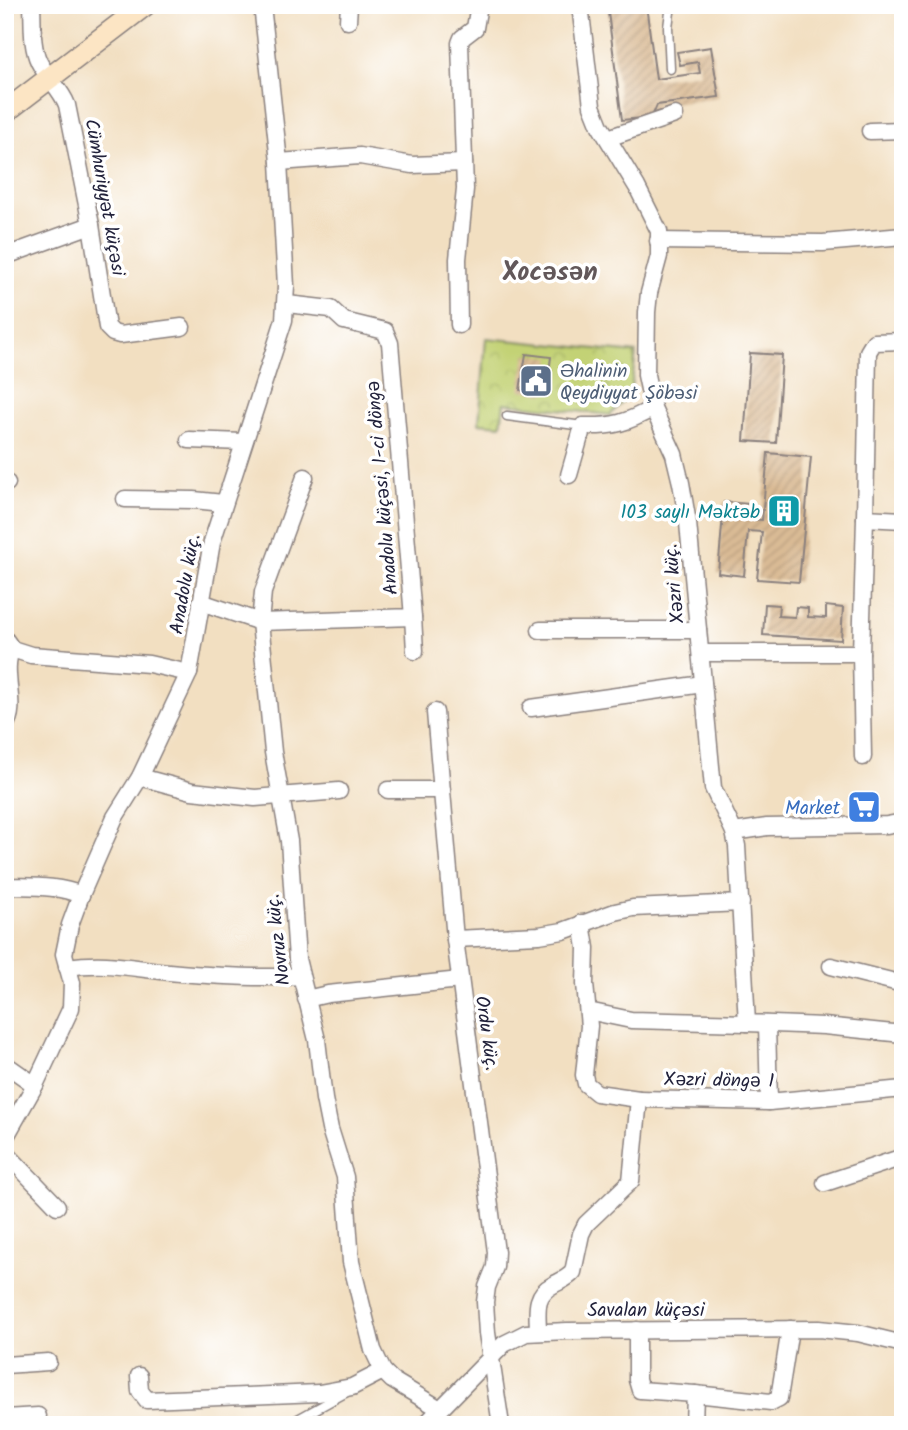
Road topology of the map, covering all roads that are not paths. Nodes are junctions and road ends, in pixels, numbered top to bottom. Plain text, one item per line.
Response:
1 (32, 5) edge
2 (145, 5) edge
3 (262, 5) edge
4 (479, 5) edge
5 (580, 5) edge
6 (671, 5) edge
7 (670, 69) dead end
8 (50, 77) junction
9 (5, 112) edge
10 (675, 116) dead end
11 (903, 130) edge
12 (870, 131) dead end
13 (608, 138) junction
14 (279, 162) junction
15 (464, 163) junction
16 (91, 225) junction
17 (903, 236) edge
18 (658, 241) junction
19 (5, 259) edge
20 (287, 304) junction
21 (459, 325) dead end
22 (182, 327) dead end
23 (903, 341) edge
24 (653, 408) junction
25 (507, 416) dead end
26 (583, 426) junction
27 (189, 440) dead end
28 (243, 442) junction
29 (569, 475) dead end
30 (305, 477) dead end
31 (125, 499) dead end
32 (223, 503) junction
33 (865, 518) junction
34 (903, 520) edge
35 (201, 602) junction
36 (412, 617) junction
37 (260, 622) junction
38 (540, 630) dead end
39 (698, 630) junction
40 (9, 644) edge
41 (415, 651) dead end
42 (707, 653) dead end
43 (861, 653) junction
44 (188, 673) junction
45 (703, 684) junction
46 (531, 708) dead end
47 (435, 712) dead end
48 (5, 725) edge
49 (863, 757) dead end
50 (140, 777) junction
51 (388, 790) dead end
52 (442, 790) junction
53 (339, 791) dead end
54 (283, 796) junction
55 (903, 822) edge
56 (734, 832) junction
57 (5, 886) edge
58 (81, 895) junction
59 (741, 902) junction
60 (582, 923) junction
61 (455, 939) junction
62 (831, 966) dead end
63 (67, 967) junction
64 (300, 976) junction
65 (460, 980) junction
66 (903, 985) edge
67 (306, 999) junction
68 (588, 1011) junction
69 (747, 1023) junction
70 (767, 1024) junction
71 (903, 1034) edge
72 (5, 1064) edge
73 (35, 1085) junction
74 (903, 1089) edge
75 (639, 1099) junction
76 (769, 1102) junction
77 (5, 1138) edge
78 (5, 1152) edge
79 (903, 1157) edge
80 (824, 1183) dead end
81 (57, 1206) dead end
82 (790, 1329) junction
83 (637, 1330) junction
84 (538, 1332) junction
85 (903, 1344) edge
86 (491, 1357) junction
87 (48, 1362) dead end
88 (5, 1364) edge
89 (383, 1371) junction
90 (139, 1376) dead end
91 (352, 1387) junction
92 (695, 1394) junction
93 (440, 1409) junction
94 (38, 1416) dead end
95 (5, 1418) edge
96 (287, 1425) edge
97 (425, 1425) edge
98 (502, 1425) edge
99 (694, 1425) edge

1 - 8 street, Cümhuriyyət küçəsi
2 - 8 street
3 - 14 street, Anadolu küç.
4 - 15 street
5 - 13 street, Xəzri küç.
6 - 7 lane
8 - 9 street
8 - 16 street, Cümhuriyyət küçəsi
10 - 13 street
11 - 12 street
13 - 18 street, Xəzri küç.
14 - 15 street
14 - 20 street, Anadolu küç.
15 - 21 street
16 - 19 street
16 - 22 street, Cümhuriyyət küçəsi
17 - 18 street
18 - 24 street, Xəzri küç.
20 - 28 street, Anadolu küç.
20 - 36 street, Anadolu küçəsi, 1-ci döngə
23 - 33 street
24 - 26 street
24 - 39 street, Xəzri küç.
25 - 26 lane
26 - 29 street
27 - 28 street
28 - 32 street, Anadolu küç.
30 - 37 street, Novruz küç.
31 - 32 street
32 - 35 street, Anadolu küç.
33 - 34 street
33 - 43 street
35 - 37 street, Anadolu küçəsi, 1-ci döngə
35 - 44 street, Anadolu küç.
36 - 37 street, Anadolu küçəsi, 1-ci döngə
36 - 41 street
37 - 54 street, Novruz küç.
38 - 39 street
39 - 45 street, Xəzri küç.
40 - 44 street
40 - 48 street
42 - 43 street
43 - 49 street
44 - 50 street, Anadolu küç.
45 - 46 street
45 - 56 street, Xəzri küç.
47 - 52 street, Ordu küç.
50 - 54 street
50 - 58 street, Anadolu küç.
51 - 52 street
52 - 61 street, Ordu küç.
53 - 54 street
54 - 64 street, Novruz küç.
55 - 56 street
56 - 59 street, Xəzri küç.
57 - 58 street
58 - 63 street, Anadolu küç.
59 - 60 street
59 - 69 street, Xəzri küç.
60 - 61 street
60 - 68 street
61 - 65 street, Ordu küç.
62 - 66 street
63 - 64 street
63 - 73 street, Anadolu küç.
64 - 67 street, Novruz küç.
65 - 67 street
65 - 86 street, Ordu küç.
67 - 89 street, Novruz küç.
68 - 69 street
68 - 75 street
69 - 70 street
70 - 71 street
70 - 76 street
72 - 73 street
73 - 77 street, Anadolu küç.
74 - 76 street, Xəzri döngə 1
75 - 76 street, Xəzri döngə 1
75 - 84 street, Xəzri döngə 1
78 - 81 street
79 - 80 street
82 - 83 street, Savalan küçəsi
82 - 85 street, Savalan küçəsi
82 - 92 street
83 - 84 street, Savalan küçəsi
83 - 92 street
84 - 86 street, Savalan küçəsi
86 - 93 street, Savalan küçəsi
86 - 98 street, Ordu küç.
87 - 88 street
89 - 91 street
89 - 93 street
90 - 91 street
91 - 96 lane
92 - 99 street
93 - 97 street, Savalan küçəsi
94 - 95 street

